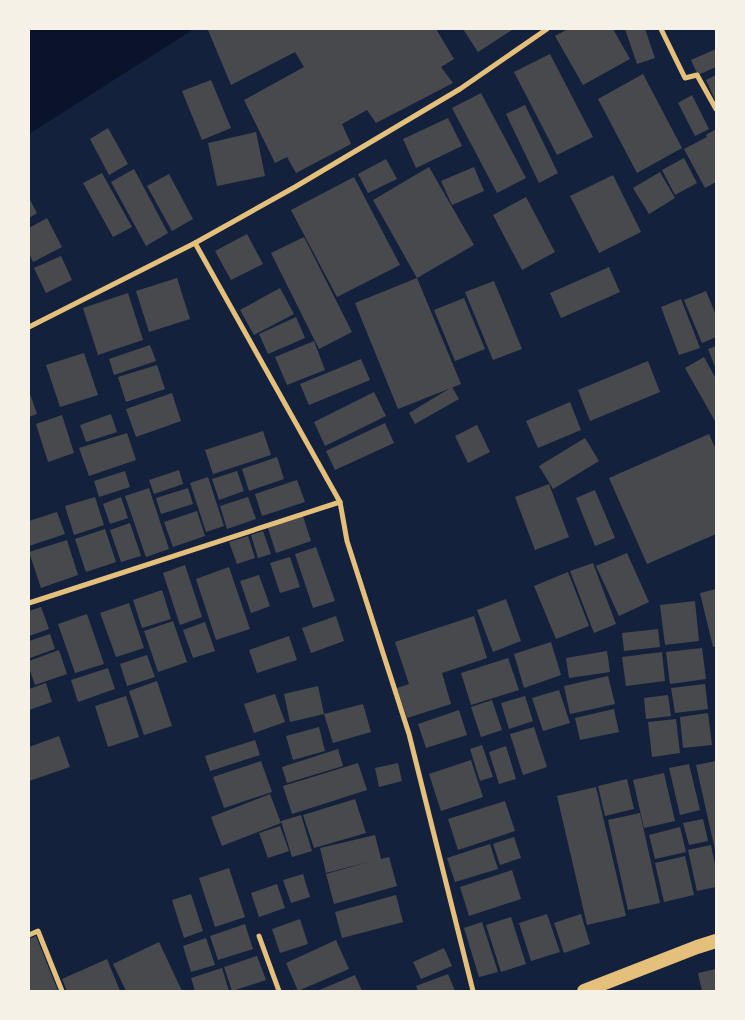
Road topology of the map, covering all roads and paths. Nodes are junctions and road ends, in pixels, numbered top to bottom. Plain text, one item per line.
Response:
1 (547, 29) edge
2 (661, 29) edge
3 (716, 109) edge
4 (195, 243) junction
5 (29, 327) edge
6 (340, 502) junction
7 (29, 603) edge
8 (29, 935) edge
9 (259, 936) dead end
10 (716, 941) edge
11 (62, 991) edge
12 (279, 991) edge
13 (473, 991) edge
14 (584, 991) edge

1 - 4 street
2 - 3 street
4 - 5 street
4 - 6 street
6 - 7 street
6 - 13 street
8 - 11 street
9 - 12 street
10 - 14 highway

